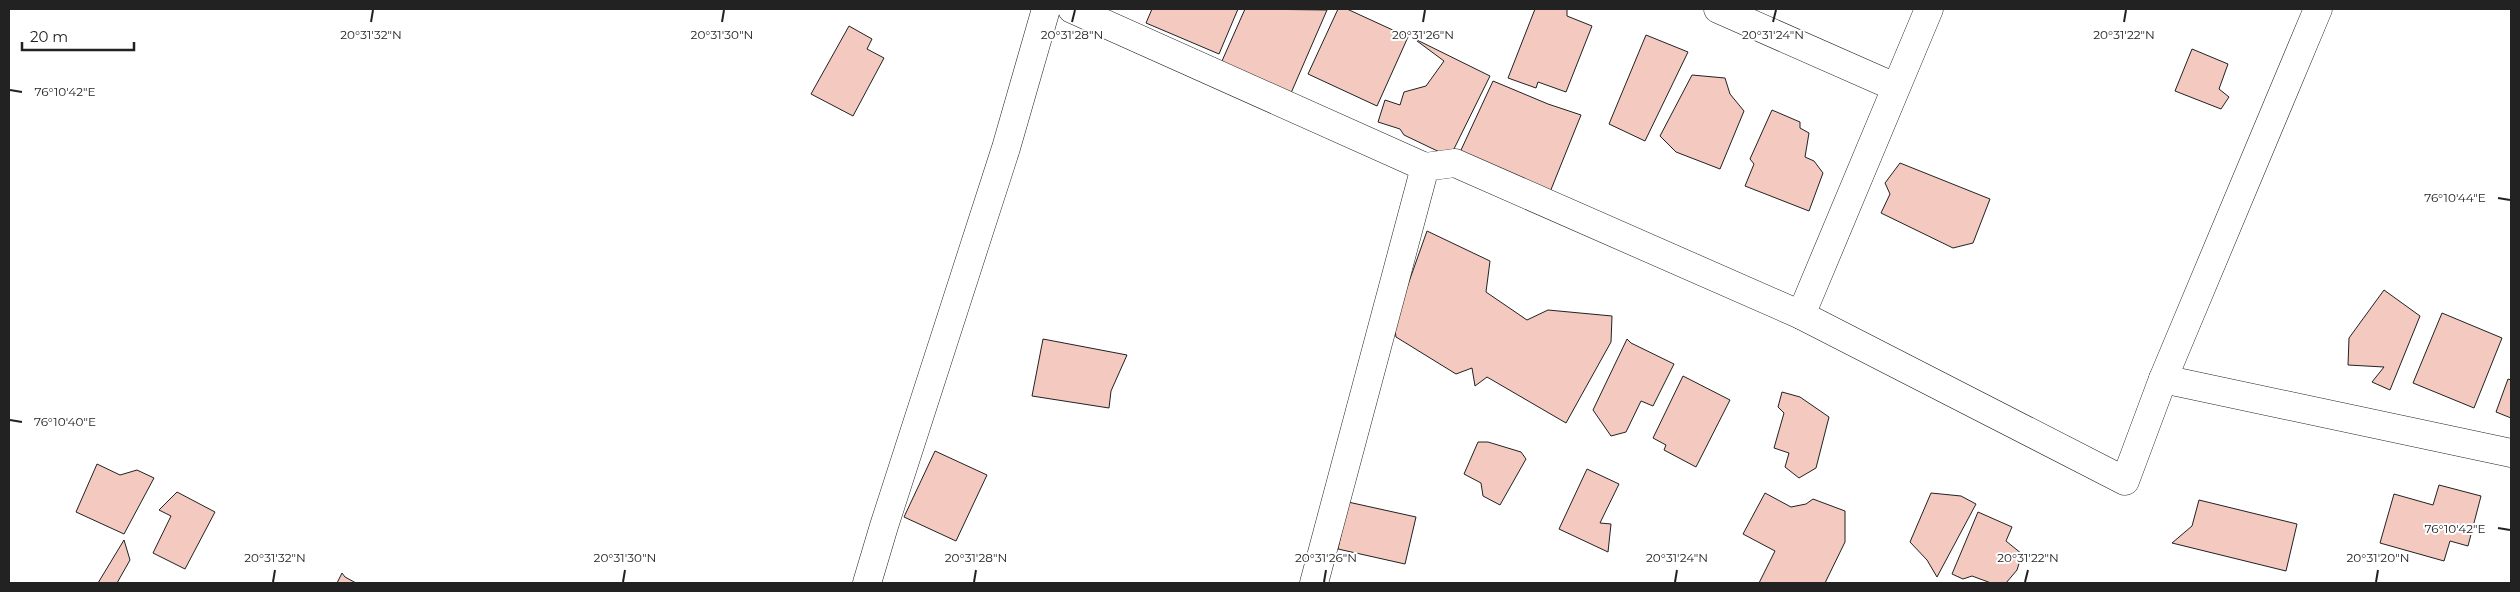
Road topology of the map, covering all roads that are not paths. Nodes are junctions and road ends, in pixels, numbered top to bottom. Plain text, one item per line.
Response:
1 (1046, 9) edge
2 (1072, 9) edge
3 (1718, 9) edge
4 (1929, 9) edge
5 (2318, 9) edge
6 (1895, 87) junction
7 (1425, 167) junction
8 (1801, 314) junction
9 (2163, 379) junction
10 (2511, 453) edge
11 (867, 583) edge
12 (1314, 583) edge

1 - 11 street
2 - 7 street
3 - 6 street
4 - 6 street
5 - 9 street
6 - 8 street
7 - 8 street
7 - 12 street
8 - 9 street
9 - 10 street

